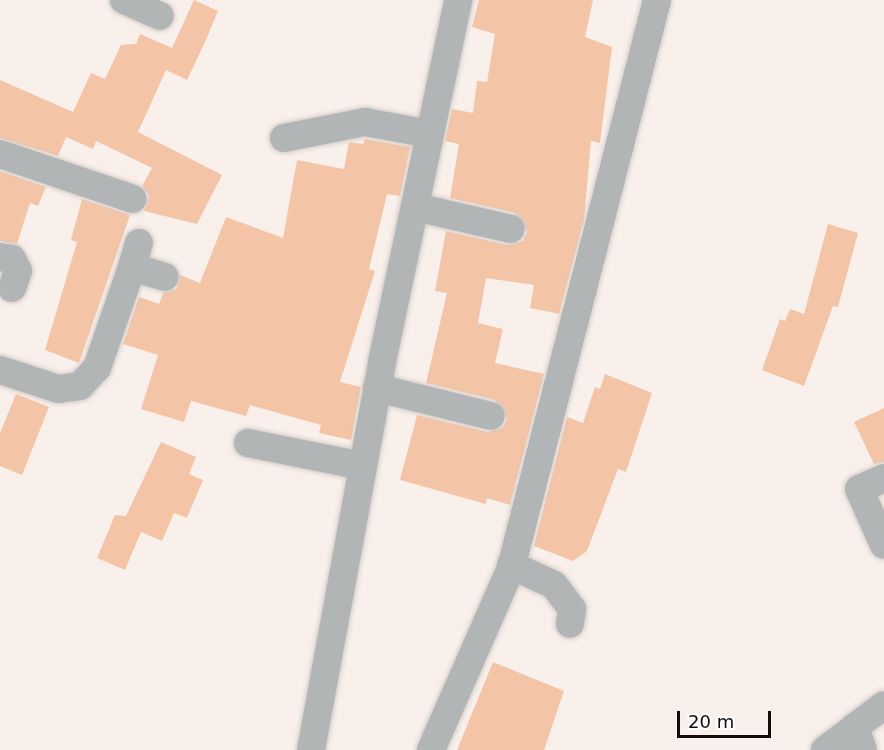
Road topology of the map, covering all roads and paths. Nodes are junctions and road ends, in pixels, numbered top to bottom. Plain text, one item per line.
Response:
1 (124, 0) edge
2 (458, 0) edge
3 (657, 0) edge
4 (160, 16) dead end
5 (430, 134) junction
6 (284, 138) dead end
7 (0, 154) edge
8 (133, 199) dead end
9 (415, 207) junction
10 (512, 229) dead end
11 (0, 257) edge
12 (164, 277) dead end
13 (12, 288) dead end
14 (0, 370) edge
15 (377, 387) junction
16 (491, 416) dead end
17 (248, 443) dead end
18 (363, 466) junction
19 (884, 478) edge
20 (884, 545) edge
21 (511, 565) junction
22 (570, 624) dead end
23 (884, 705) edge
24 (859, 739) edge
25 (311, 750) edge
26 (431, 750) edge
27 (825, 750) edge

1 - 4 street
2 - 5 street
3 - 21 street
5 - 6 street
5 - 9 street
7 - 8 street
9 - 10 street
9 - 15 street
11 - 13 street
12 - 14 street
15 - 16 street
15 - 18 street
17 - 18 street
18 - 25 street
19 - 20 street
21 - 22 street
21 - 26 street
23 - 24 street
24 - 27 street

